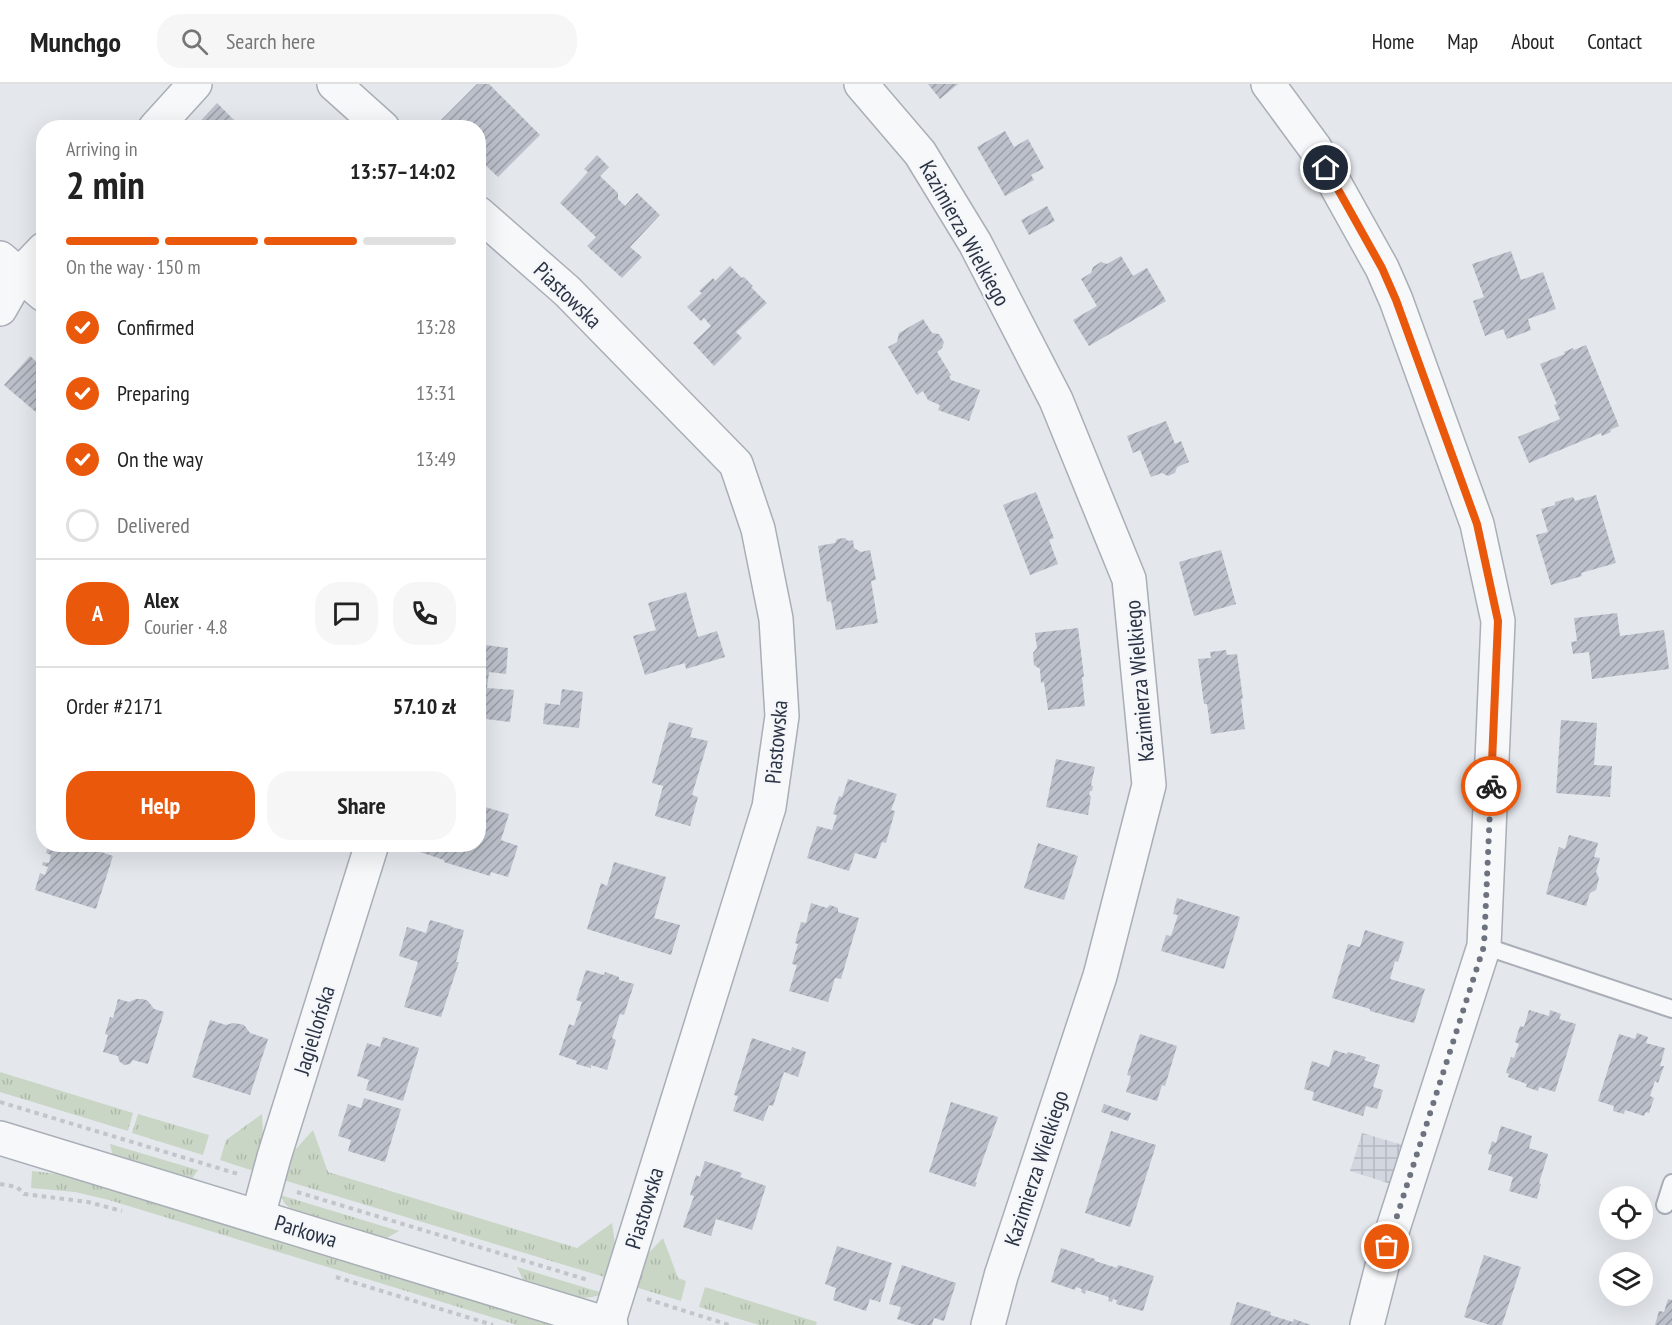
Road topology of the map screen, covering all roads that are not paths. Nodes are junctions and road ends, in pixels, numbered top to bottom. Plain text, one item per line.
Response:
1 (195, 84) edge
2 (334, 84) edge
3 (861, 84) edge
4 (1268, 84) edge
5 (162, 120) edge
6 (374, 120) edge
7 (486, 220) edge
8 (36, 258) edge
9 (21, 276) edge
10 (0, 309) edge
11 (370, 852) edge
12 (1484, 946) junction
13 (1672, 1009) edge
14 (0, 1138) edge
15 (1672, 1183) edge
16 (1665, 1205) dead end
17 (258, 1216) junction
18 (610, 1324) edge
19 (988, 1325) edge
20 (1367, 1325) edge

1 - 5 street
2 - 6 street
3 - 19 street, Kazimierza Wielkiego
4 - 12 street
7 - 18 street, Piastowska
8 - 9 street
9 - 10 street
11 - 17 street, Jagiellońska
12 - 13 lane
12 - 20 street
14 - 17 street, Parkowa
15 - 16 lane
17 - 18 street, Parkowa

